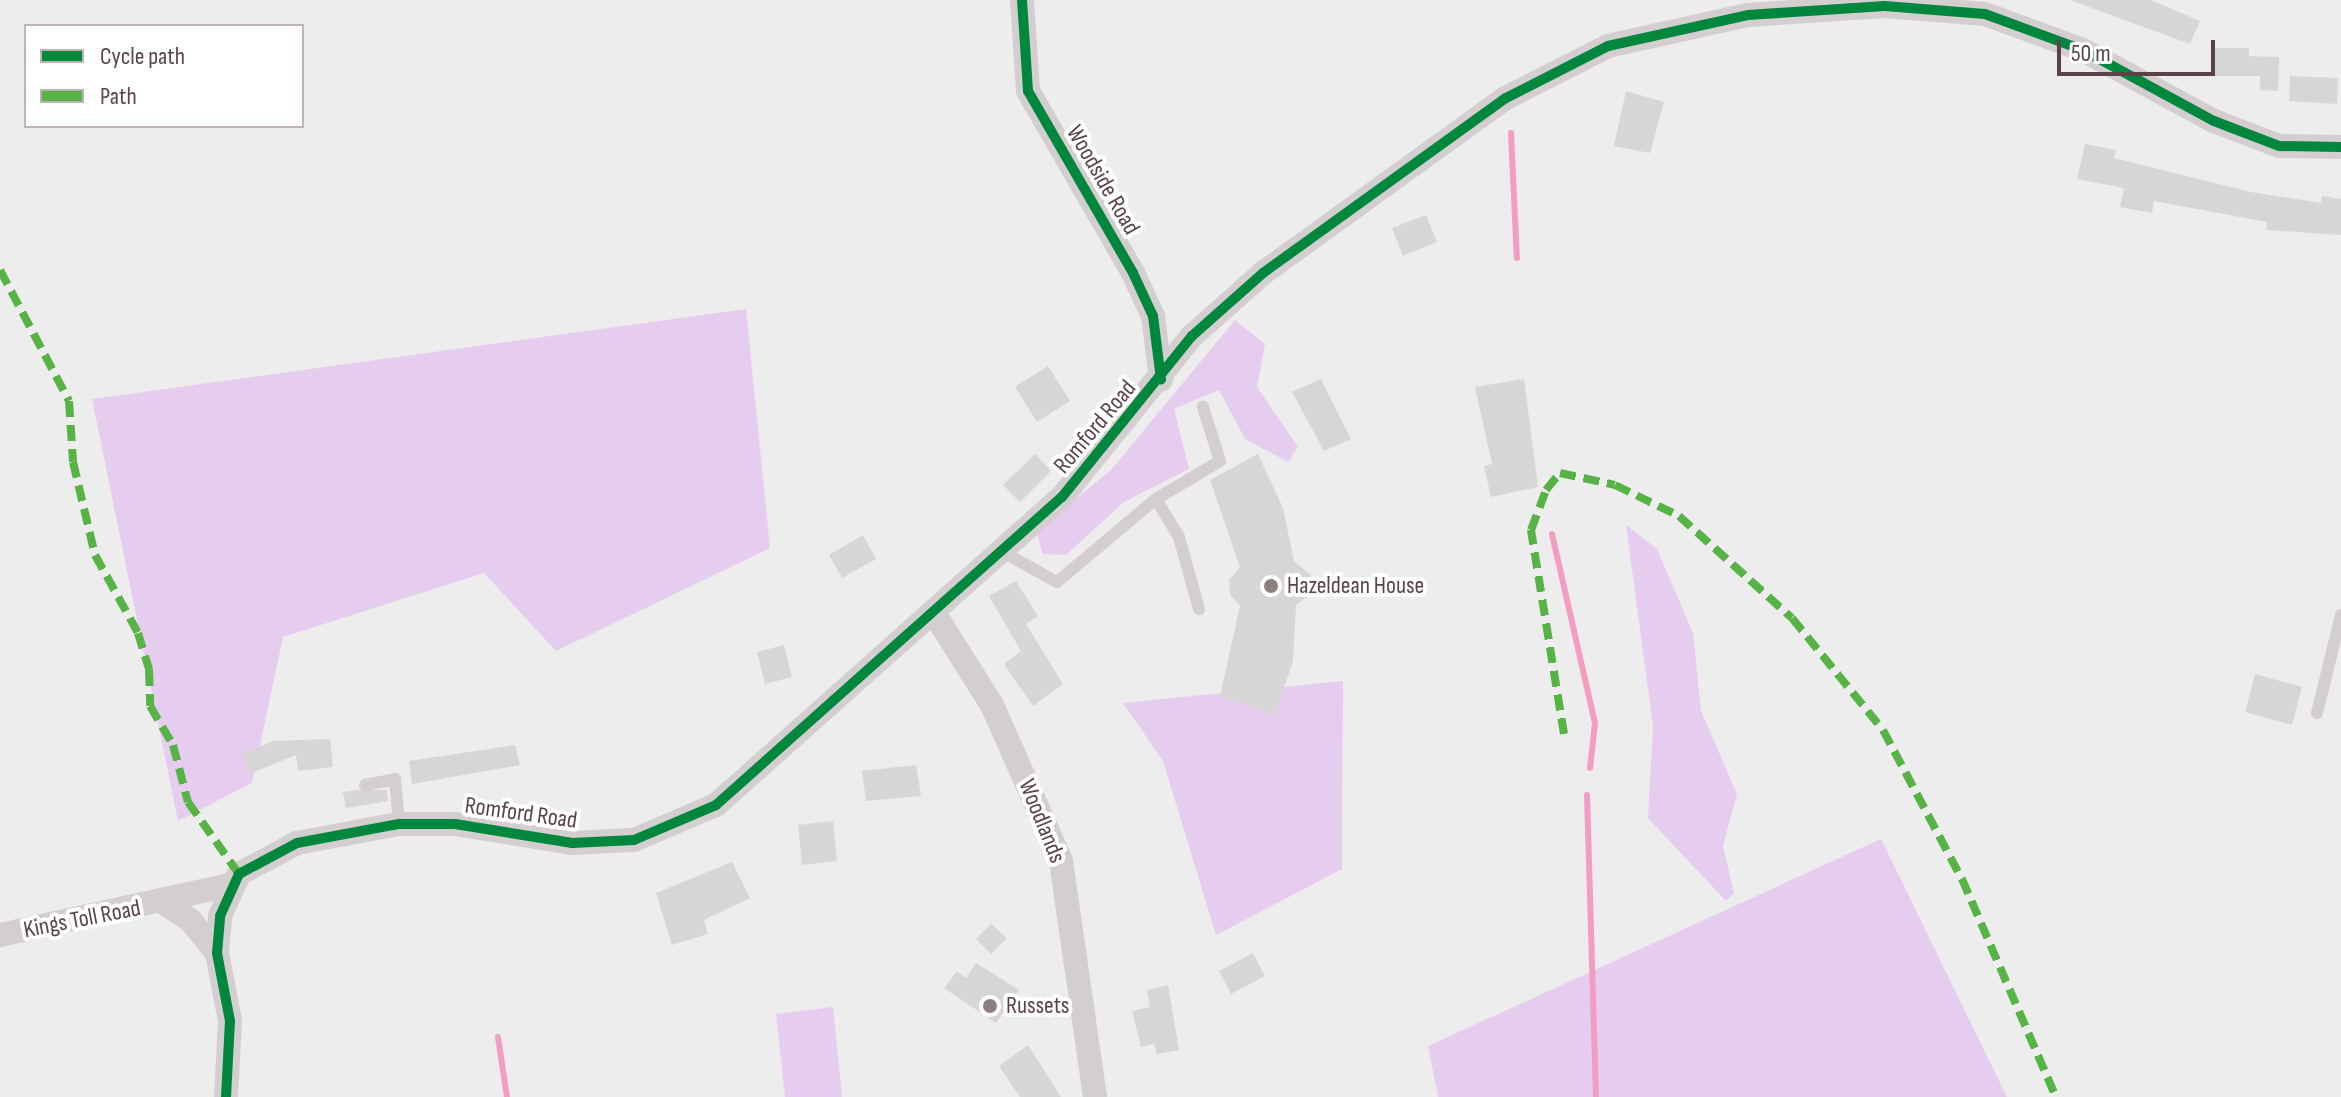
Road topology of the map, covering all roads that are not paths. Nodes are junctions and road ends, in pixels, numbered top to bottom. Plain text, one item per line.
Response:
1 (1022, 0) edge
2 (1923, 3) edge
3 (2341, 147) edge
4 (1161, 379) junction
5 (1203, 407) dead end
6 (1156, 499) junction
7 (1001, 551) junction
8 (1199, 609) dead end
9 (934, 613) junction
10 (2341, 615) edge
11 (2317, 713) dead end
12 (365, 785) dead end
13 (399, 824) junction
14 (229, 885) junction
15 (163, 902) junction
16 (0, 935) edge
17 (217, 953) junction
18 (226, 1097) edge
19 (1095, 1097) edge

1 - 4 street, Woodside Road
2 - 3 street, Romford Road
2 - 4 street, Romford Road
4 - 7 street, Romford Road
5 - 6 lane
6 - 7 lane
6 - 8 lane
7 - 9 street, Romford Road
9 - 13 street, Romford Road
9 - 19 street, Woodlands
10 - 11 lane
12 - 13 lane
13 - 14 street, Romford Road
14 - 15 street, Kings Toll Road
14 - 17 street
15 - 16 street, Kings Toll Road
15 - 17 street, Kings Toll Road
17 - 18 street

